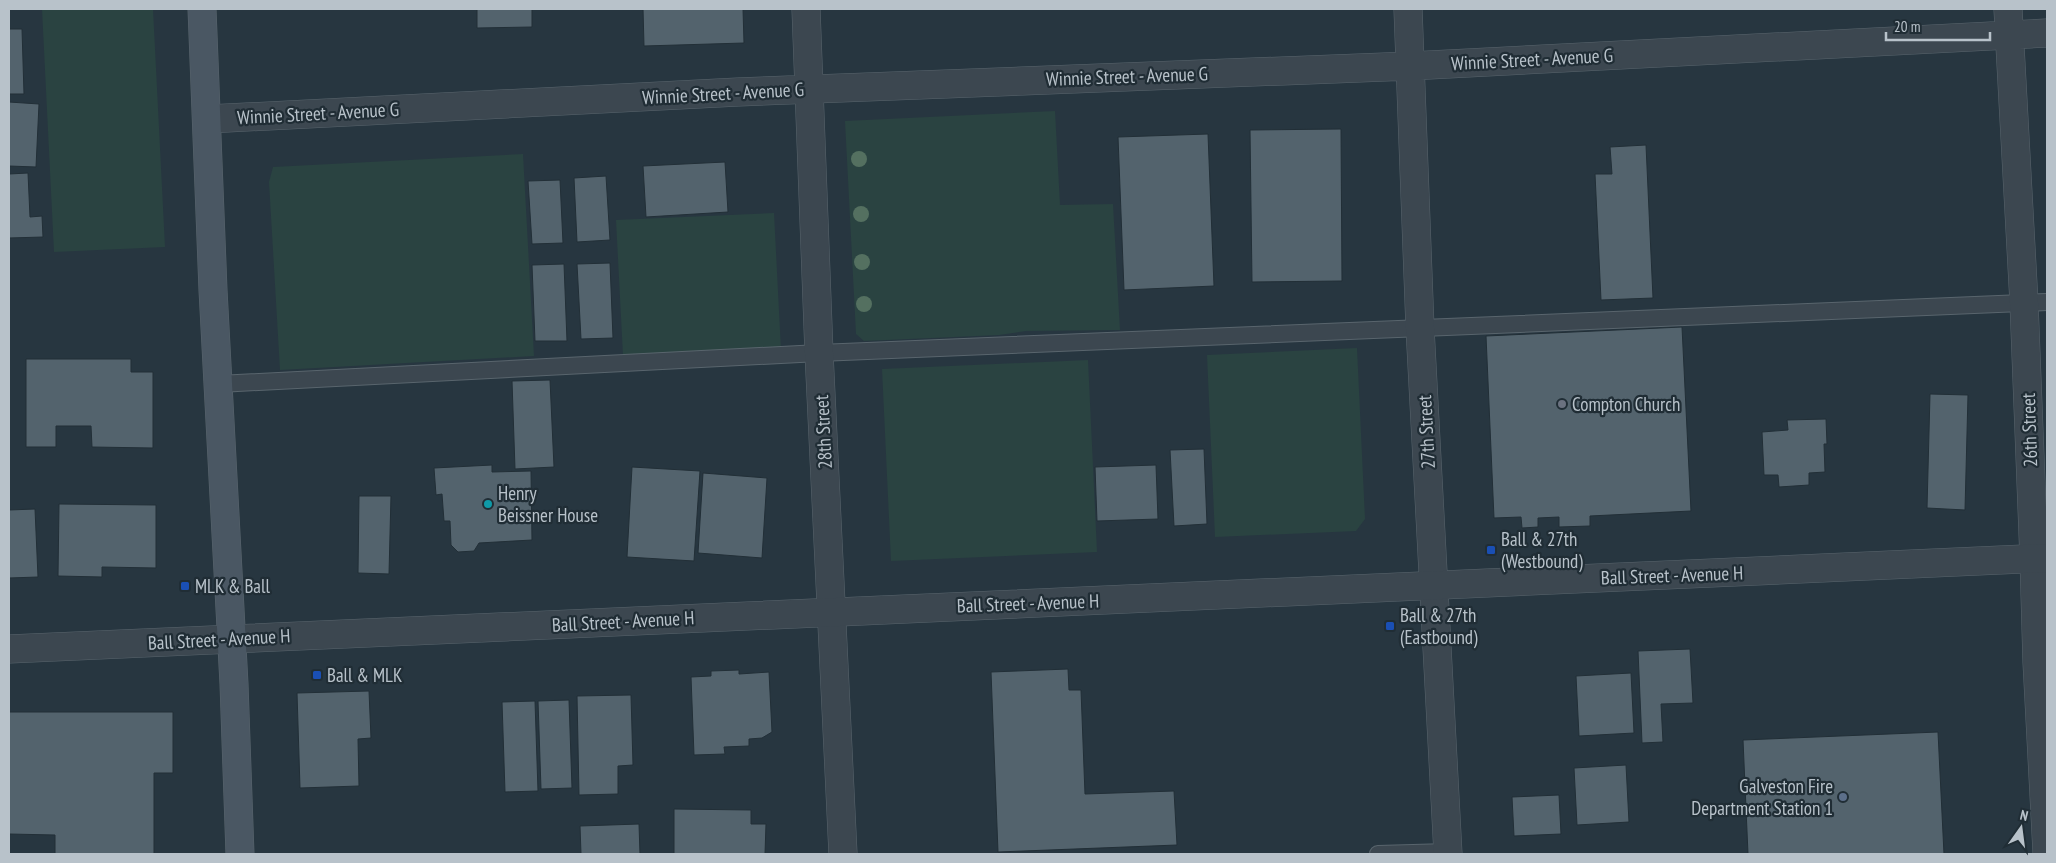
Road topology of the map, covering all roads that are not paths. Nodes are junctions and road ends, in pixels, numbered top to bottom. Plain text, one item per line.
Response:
1 (202, 9) edge
2 (806, 9) edge
3 (1408, 9) edge
4 (2008, 22) edge
5 (2047, 33) edge
6 (1410, 66) junction
7 (809, 89) junction
8 (208, 119) junction
9 (2035, 302) edge
10 (1420, 328) junction
11 (819, 353) junction
12 (219, 384) junction
13 (2041, 559) edge
14 (1435, 586) junction
15 (832, 612) junction
16 (231, 638) junction
17 (9, 649) edge
18 (2047, 852) edge
19 (1448, 853) edge
20 (240, 854) edge
21 (843, 854) edge
22 (1378, 854) edge

1 - 8 main road
2 - 7 street, 28th Street
3 - 6 street, 27th Street
4 - 5 street, Winnie Street - Avenue G
4 - 6 street, Winnie Street - Avenue G
4 - 9 street, 26th Street
6 - 7 street, Winnie Street - Avenue G
6 - 10 street, 27th Street
7 - 8 street, Winnie Street - Avenue G
7 - 11 street, 28th Street
8 - 12 main road
9 - 10 lane
9 - 13 street, 26th Street
10 - 11 lane
10 - 14 street, 27th Street
11 - 12 lane
11 - 15 street, 28th Street
12 - 16 main road
13 - 14 street, Ball Street - Avenue H
13 - 18 street, 26th Street
14 - 15 street, Ball Street - Avenue H
14 - 19 street, 27th Street
15 - 16 street, Ball Street - Avenue H
15 - 21 street, 28th Street
16 - 17 street, Ball Street - Avenue H
16 - 20 main road
19 - 22 lane

